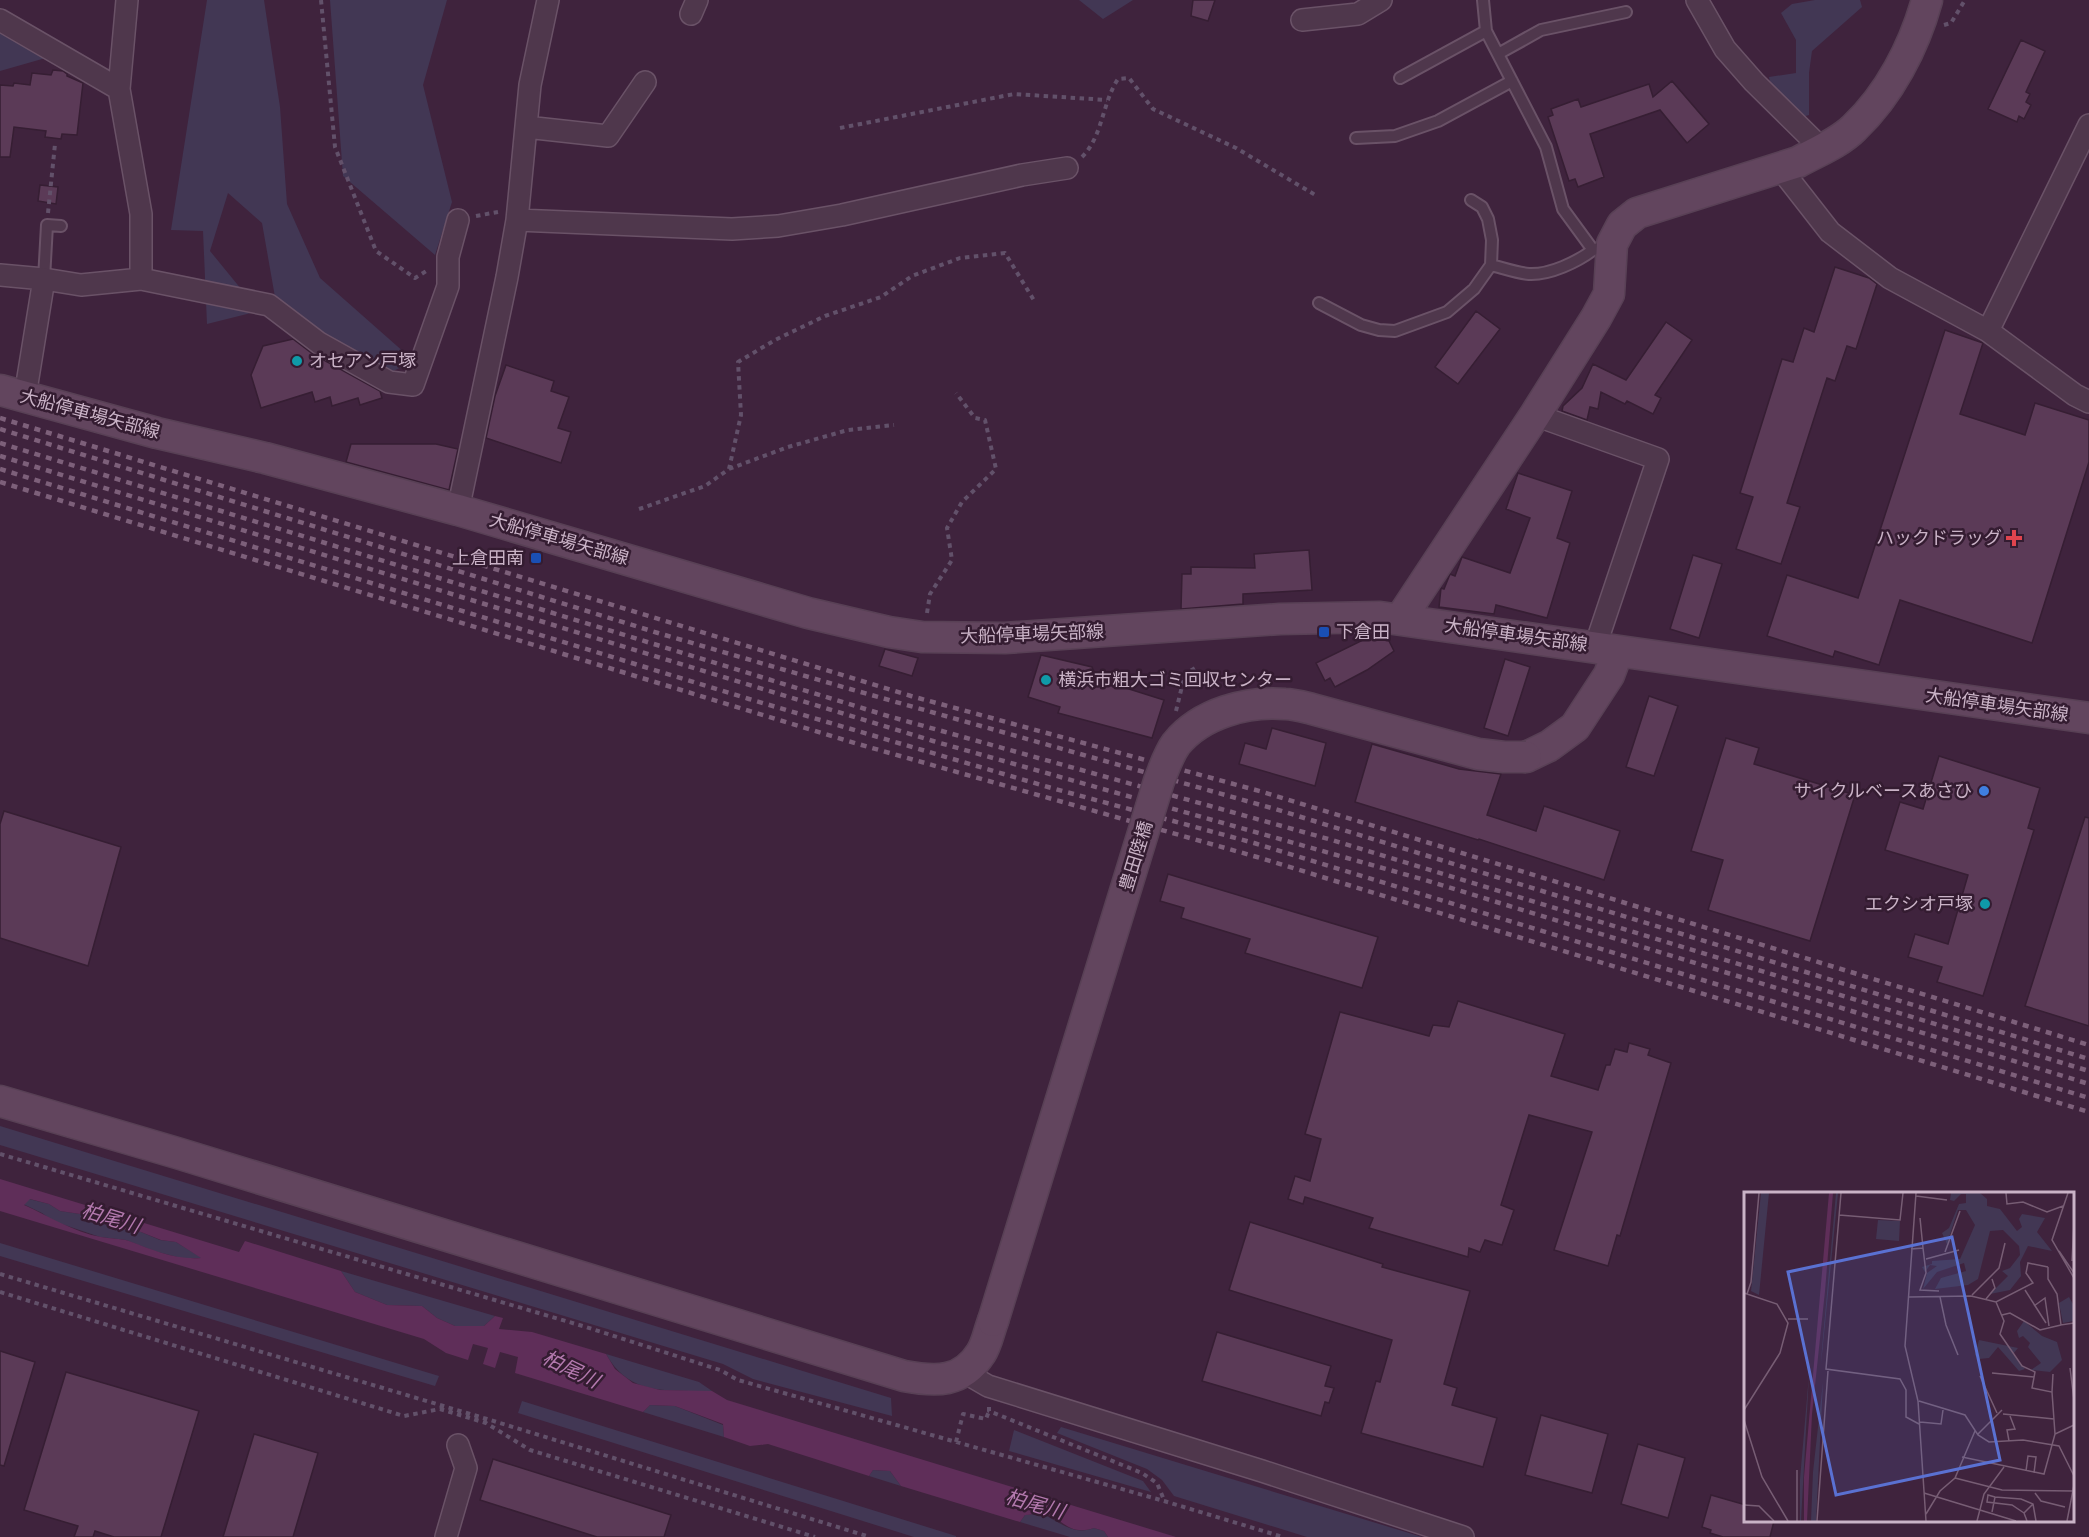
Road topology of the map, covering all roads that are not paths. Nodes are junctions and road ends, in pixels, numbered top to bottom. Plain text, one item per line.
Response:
1 (127, 0) edge
2 (548, 0) edge
3 (1381, 0) edge
4 (1483, 0) edge
5 (1697, 0) edge
6 (1927, 0) edge
7 (1626, 12) dead end
8 (0, 20) edge
9 (1302, 20) dead end
10 (1486, 31) junction
11 (1498, 54) junction
12 (1400, 78) dead end
13 (1512, 81) junction
14 (645, 82) dead end
15 (118, 89) junction
16 (2089, 124) edge
17 (526, 127) junction
18 (1356, 138) dead end
19 (1822, 149) junction
20 (1068, 168) road end
21 (1780, 168) junction
22 (1471, 200) dead end
23 (517, 214) junction
24 (458, 220) road end
25 (61, 226) dead end
26 (1602, 247) junction
27 (1491, 265) junction
28 (0, 275) edge
29 (44, 279) junction
30 (141, 279) junction
31 (1319, 303) dead end
32 (1988, 331) junction
33 (12, 393) edge
34 (2089, 402) edge
35 (1535, 415) junction
36 (458, 510) junction
37 (1401, 618) junction
38 (1607, 649) junction
39 (2089, 718) edge
40 (0, 1101) edge
41 (964, 1372) junction
42 (458, 1445) dead end
43 (446, 1537) edge
44 (1463, 1537) edge

1 - 15 street
2 - 17 street
3 - 9 street
4 - 10 lane
5 - 19 street
6 - 19 street
7 - 11 lane
8 - 15 street
10 - 11 lane
10 - 12 lane
11 - 13 lane
13 - 18 lane
13 - 26 lane
14 - 17 street
15 - 30 street
16 - 32 street
17 - 23 street
19 - 21 street
20 - 23 street
21 - 26 street
21 - 32 street
22 - 27 lane
23 - 36 street
24 - 30 street
25 - 29 lane
26 - 27 lane
26 - 35 street
27 - 31 lane
28 - 29 street
29 - 30 street
29 - 33 street
32 - 34 street
33 - 36 street, 大船停車場矢部線
35 - 37 street
35 - 38 street
36 - 37 street, 大船停車場矢部線
37 - 38 street, 大船停車場矢部線
38 - 39 street, 大船停車場矢部線
38 - 41 street, 豊田陸橋, bridge
40 - 41 street
41 - 44 street
42 - 43 street

